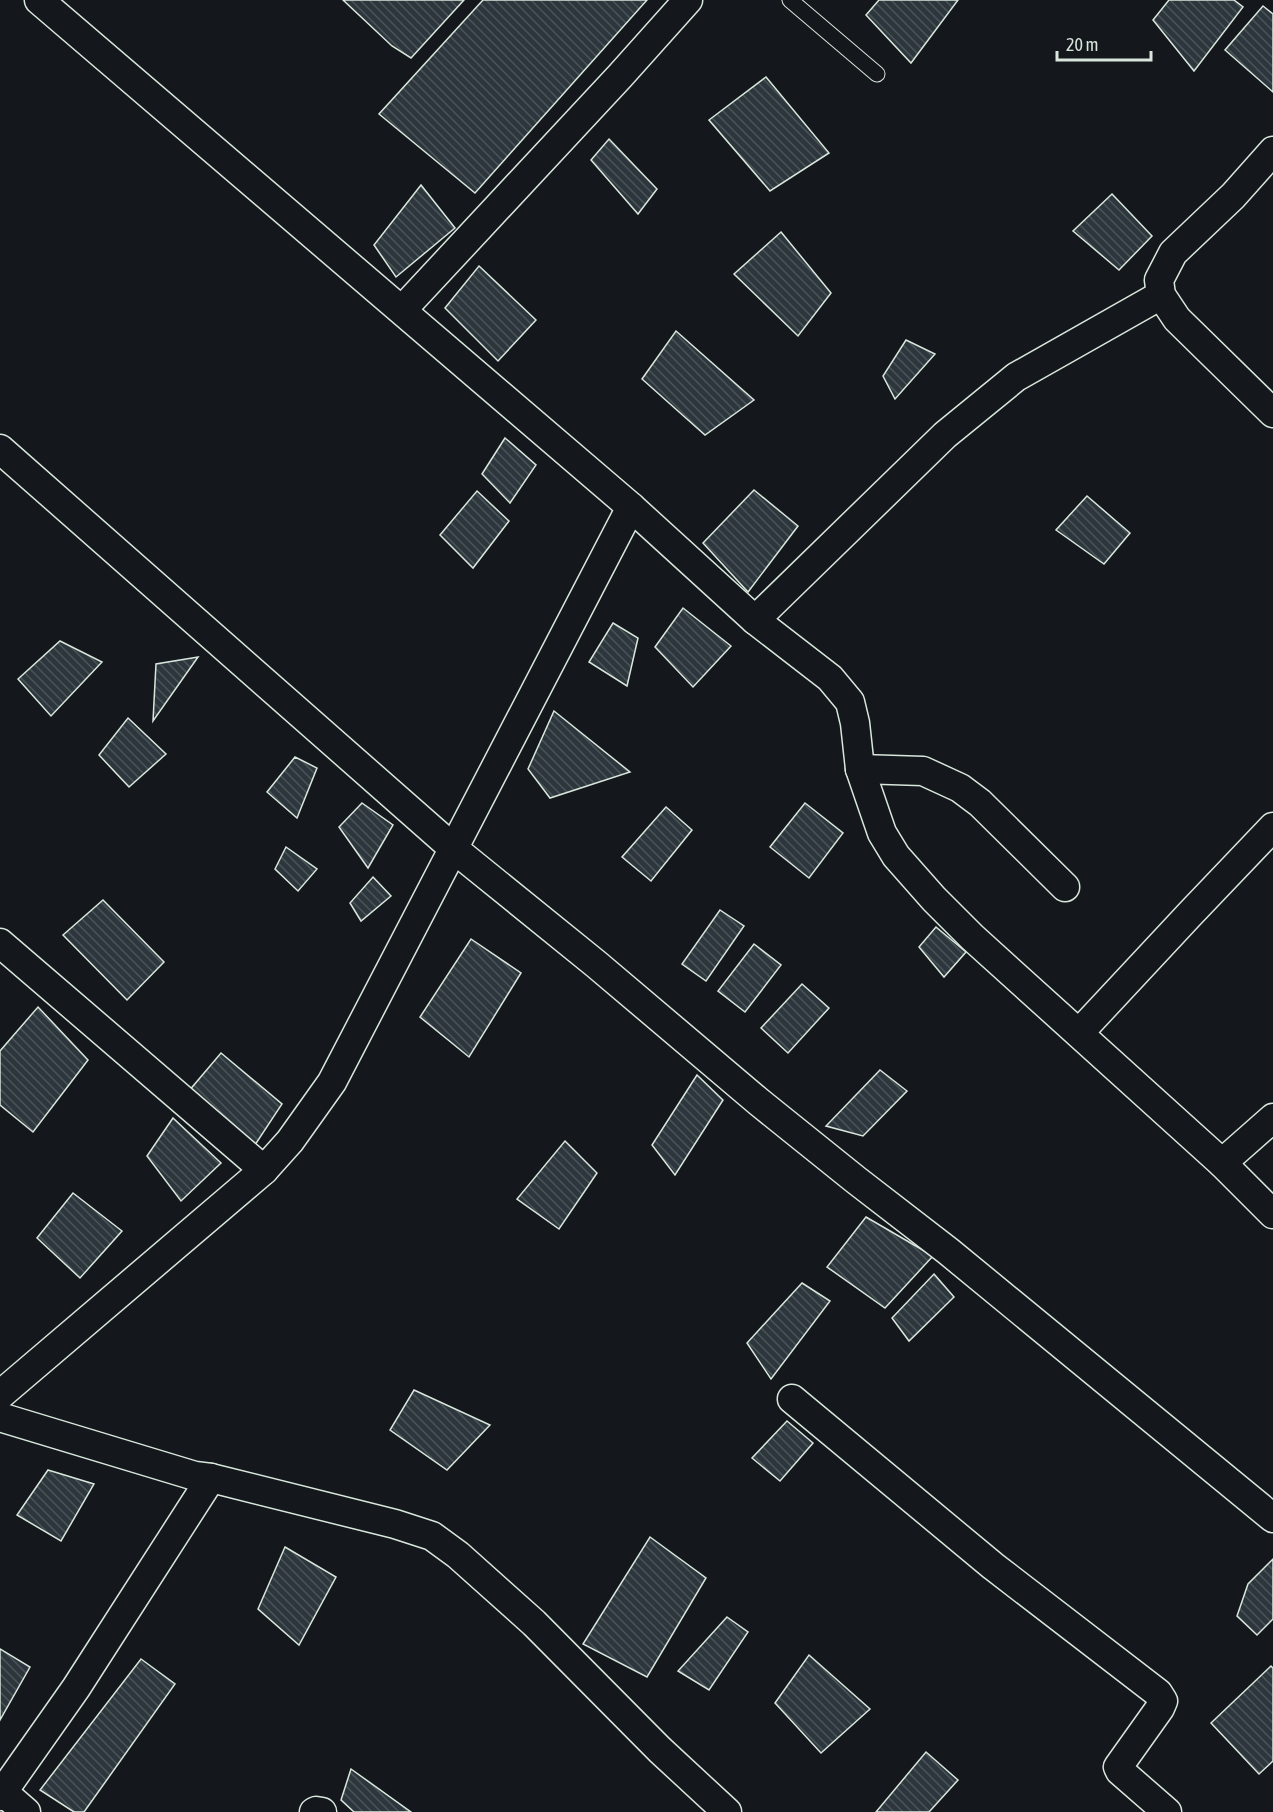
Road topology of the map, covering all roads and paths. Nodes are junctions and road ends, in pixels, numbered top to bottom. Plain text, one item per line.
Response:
1 (39, 0) edge
2 (688, 0) edge
3 (790, 0) edge
4 (877, 74) dead end
5 (1273, 151) edge
6 (1161, 295) junction
7 (402, 310) junction
8 (1273, 414) edge
9 (0, 449) edge
10 (631, 507) junction
11 (755, 620) junction
12 (860, 769) junction
13 (1273, 827) edge
14 (454, 849) junction
15 (1065, 887) dead end
16 (0, 943) edge
17 (1079, 1033) junction
18 (1273, 1118) edge
19 (1222, 1163) junction
20 (264, 1170) junction
21 (1273, 1214) edge
22 (0, 1395) edge
23 (792, 1399) dead end
24 (0, 1417) edge
25 (212, 1478) junction
26 (1270, 1510) edge
27 (1, 1794) edge
28 (26, 1812) edge
29 (314, 1812) edge
30 (322, 1812) edge
31 (727, 1812) edge
32 (1167, 1812) edge

1 - 7 street
2 - 7 street
3 - 4 lane
5 - 6 street
6 - 8 street
6 - 11 street
7 - 10 street
9 - 14 street
10 - 11 street
10 - 14 street
11 - 12 street
12 - 15 street
12 - 17 street
13 - 17 street
14 - 20 street
14 - 26 street
16 - 20 street
17 - 19 street
18 - 19 street
19 - 21 street
20 - 22 street
23 - 32 street
24 - 25 street
25 - 27 street
25 - 31 street
27 - 28 street
29 - 30 street

